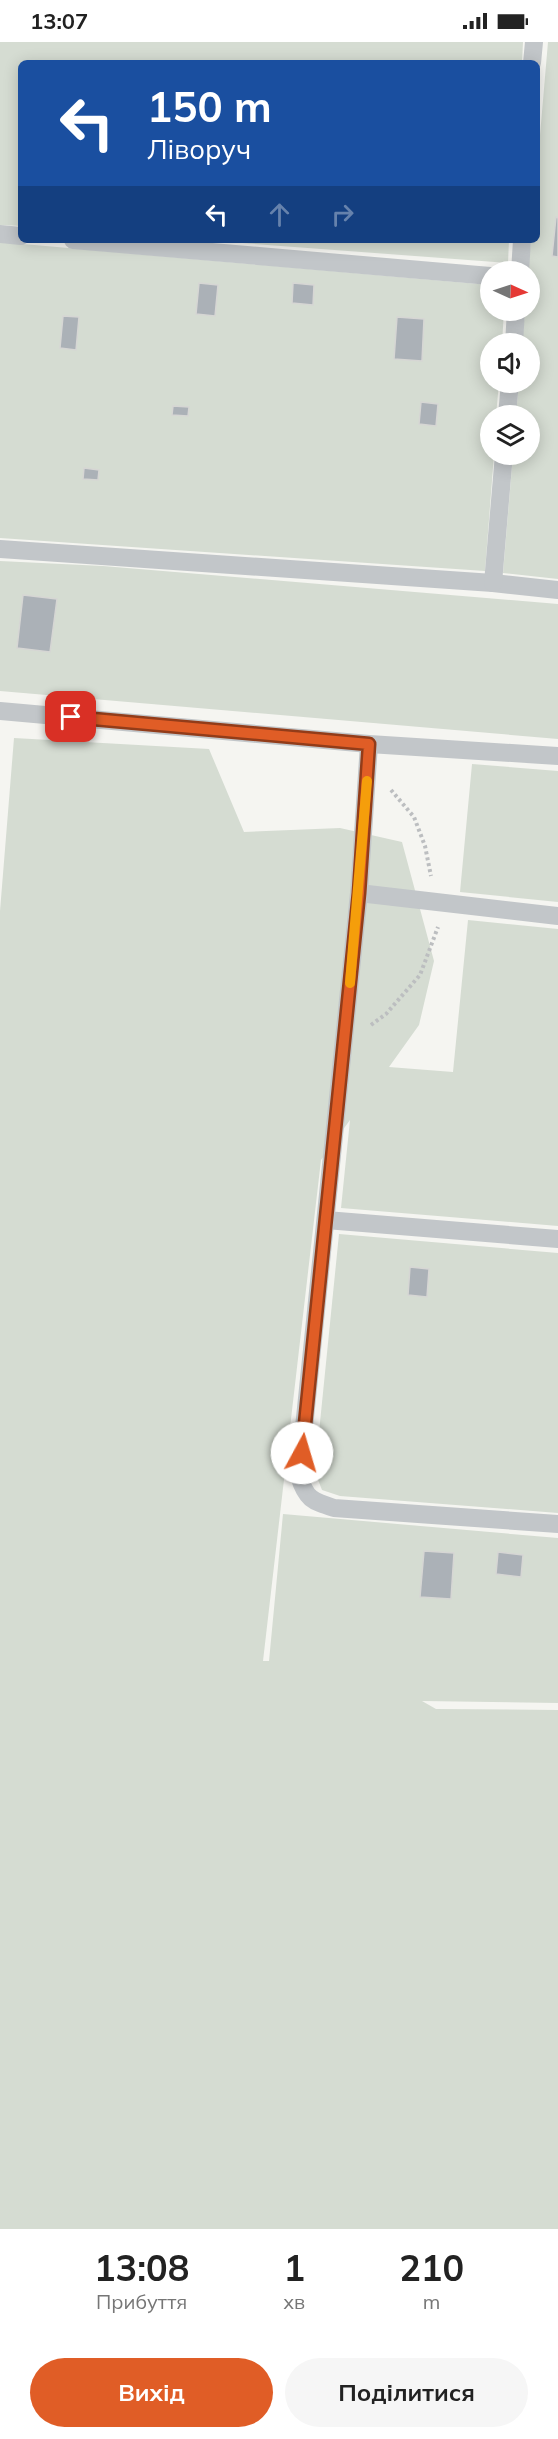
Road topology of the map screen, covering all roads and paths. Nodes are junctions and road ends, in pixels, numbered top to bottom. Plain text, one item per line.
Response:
1 (534, 42) edge
2 (532, 60) edge
3 (0, 234) edge
4 (18, 236) edge
5 (108, 243) edge
6 (522, 243) edge
7 (521, 261) edge
8 (480, 275) edge
9 (503, 465) edge
10 (0, 549) edge
11 (494, 583) junction
12 (558, 591) edge
13 (0, 711) edge
14 (369, 744) junction
15 (558, 756) edge
16 (359, 893) junction
17 (558, 916) edge
18 (326, 1220) junction
19 (558, 1239) edge
20 (558, 1524) edge

1 - 2 lane
3 - 4 lane
5 - 8 lane
6 - 7 lane
9 - 11 lane
10 - 11 lane
11 - 12 lane
13 - 14 lane
14 - 15 lane
14 - 16 lane
16 - 17 lane
16 - 18 lane
18 - 19 lane
18 - 20 lane

